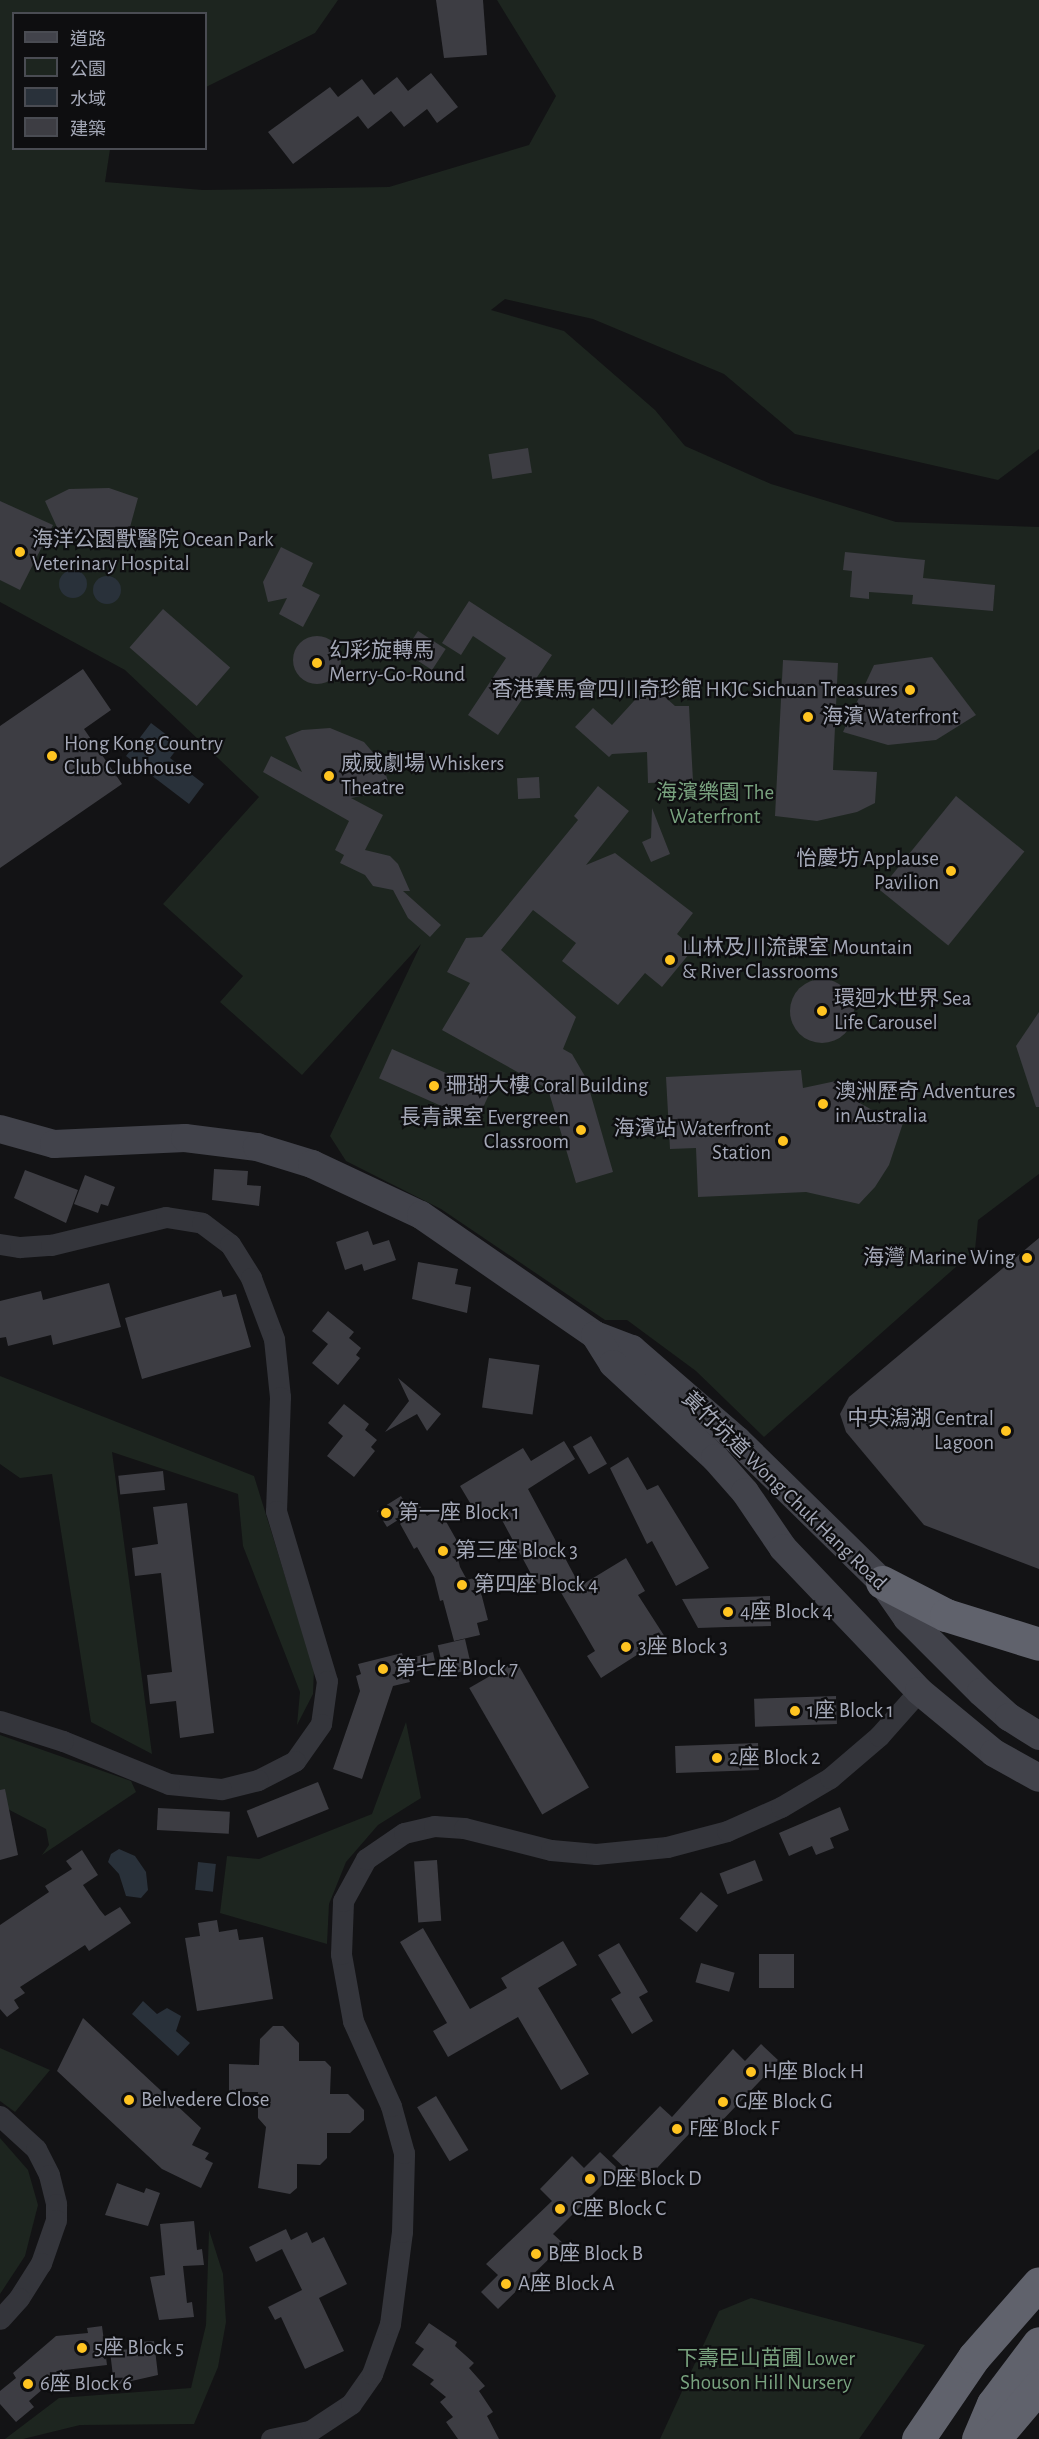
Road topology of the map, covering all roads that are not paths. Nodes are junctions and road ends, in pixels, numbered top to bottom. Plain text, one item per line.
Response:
1 (0, 1129) edge
2 (0, 1244) edge
3 (595, 1335) junction
4 (810, 1514) junction
5 (783, 1548) junction
6 (882, 1582) junction
7 (923, 1635) junction
8 (1039, 1644) edge
9 (919, 1691) junction
10 (981, 1692) junction
11 (0, 1720) edge
12 (1039, 1736) edge
13 (1039, 1778) edge
14 (0, 2116) edge
15 (1039, 2283) edge
16 (0, 2319) edge
17 (1039, 2343) edge
18 (1039, 2386) edge
19 (272, 2439) edge
20 (918, 2439) edge
21 (978, 2439) edge
22 (994, 2439) edge

1 - 3 main road, 黃竹坑道 Wong Chuk Hang Road
2 - 11 street
3 - 4 main road, 黃竹坑道 Wong Chuk Hang Road
3 - 5 main road, 黃竹坑道 Wong Chuk Hang Road
4 - 5 main road
4 - 6 main road, 黃竹坑道 Wong Chuk Hang Road
5 - 9 main road, 黃竹坑道 Wong Chuk Hang Road
6 - 7 main road, 黃竹坑道 Wong Chuk Hang Road
6 - 8 highway
7 - 9 main road
7 - 10 main road, 黃竹坑道 Wong Chuk Hang Road
9 - 10 main road
9 - 13 main road, 黃竹坑道 Wong Chuk Hang Road
9 - 19 street
10 - 12 main road, 黃竹坑道 Wong Chuk Hang Road
14 - 16 street
15 - 20 highway
17 - 21 highway
18 - 22 highway

